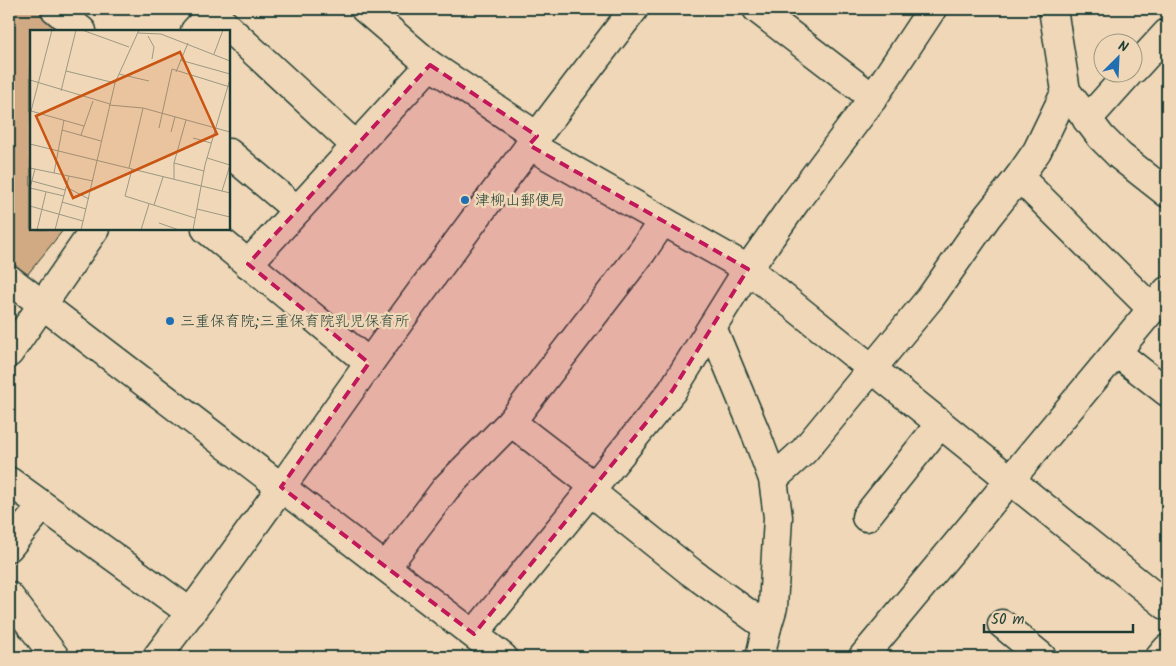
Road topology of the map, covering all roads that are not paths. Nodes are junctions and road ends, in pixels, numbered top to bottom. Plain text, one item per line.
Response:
1 (55, 9) edge
2 (365, 9) edge
3 (634, 9) edge
4 (757, 9) edge
5 (931, 9) edge
6 (1053, 9) edge
7 (208, 15) edge
8 (81, 30) edge
9 (225, 30) edge
10 (230, 34) edge
11 (430, 66) junction
12 (1121, 82) edge
13 (1066, 91) junction
14 (874, 98) junction
15 (1087, 120) junction
16 (533, 140) junction
17 (356, 146) junction
18 (230, 154) edge
19 (1018, 177) junction
20 (1167, 193) edge
21 (297, 210) junction
22 (662, 222) junction
23 (95, 230) edge
24 (207, 230) edge
25 (248, 264) junction
26 (748, 269) junction
27 (9, 279) edge
28 (1160, 300) edge
29 (43, 305) junction
30 (712, 327) junction
31 (1116, 352) junction
32 (9, 353) edge
33 (369, 363) junction
34 (873, 369) junction
35 (1167, 392) edge
36 (511, 422) junction
37 (940, 424) junction
38 (773, 479) junction
39 (1010, 480) junction
40 (9, 481) edge
41 (281, 487) junction
42 (592, 489) junction
43 (42, 506) junction
44 (866, 517) dead end
45 (9, 547) edge
46 (386, 567) junction
47 (9, 596) edge
48 (1167, 606) edge
49 (191, 613) junction
50 (1002, 624) dead end
51 (767, 627) junction
52 (1167, 648) edge
53 (487, 649) edge
54 (55, 657) edge
55 (157, 657) edge
56 (760, 657) edge
57 (863, 657) edge
58 (1042, 657) edge
59 (1160, 657) edge

1 - 8 street
2 - 11 street
3 - 16 street
4 - 14 street
5 - 14 street
6 - 13 street
7 - 9 street
10 - 17 street
11 - 16 street
11 - 17 street
12 - 15 street
13 - 15 street
13 - 19 street
14 - 26 street
15 - 20 street
16 - 22 street
16 - 33 street
17 - 21 street
18 - 21 street
19 - 28 street
19 - 34 street
21 - 25 street
22 - 26 street
22 - 36 street
23 - 29 street
24 - 25 street
25 - 33 street
26 - 30 street
26 - 34 street
27 - 29 street
28 - 31 street
29 - 32 street
29 - 41 street
30 - 38 street
30 - 42 street
31 - 35 street
31 - 39 street
33 - 41 street
34 - 37 street
34 - 38 street
36 - 42 street
36 - 46 street
37 - 39 street
37 - 44 street
38 - 51 street
39 - 48 street
39 - 57 street
40 - 43 street
41 - 46 street
41 - 49 street
42 - 51 street
42 - 53 street
43 - 45 street
43 - 49 street
46 - 53 street
47 - 54 street
49 - 55 street
50 - 58 street
51 - 56 street
52 - 59 street

